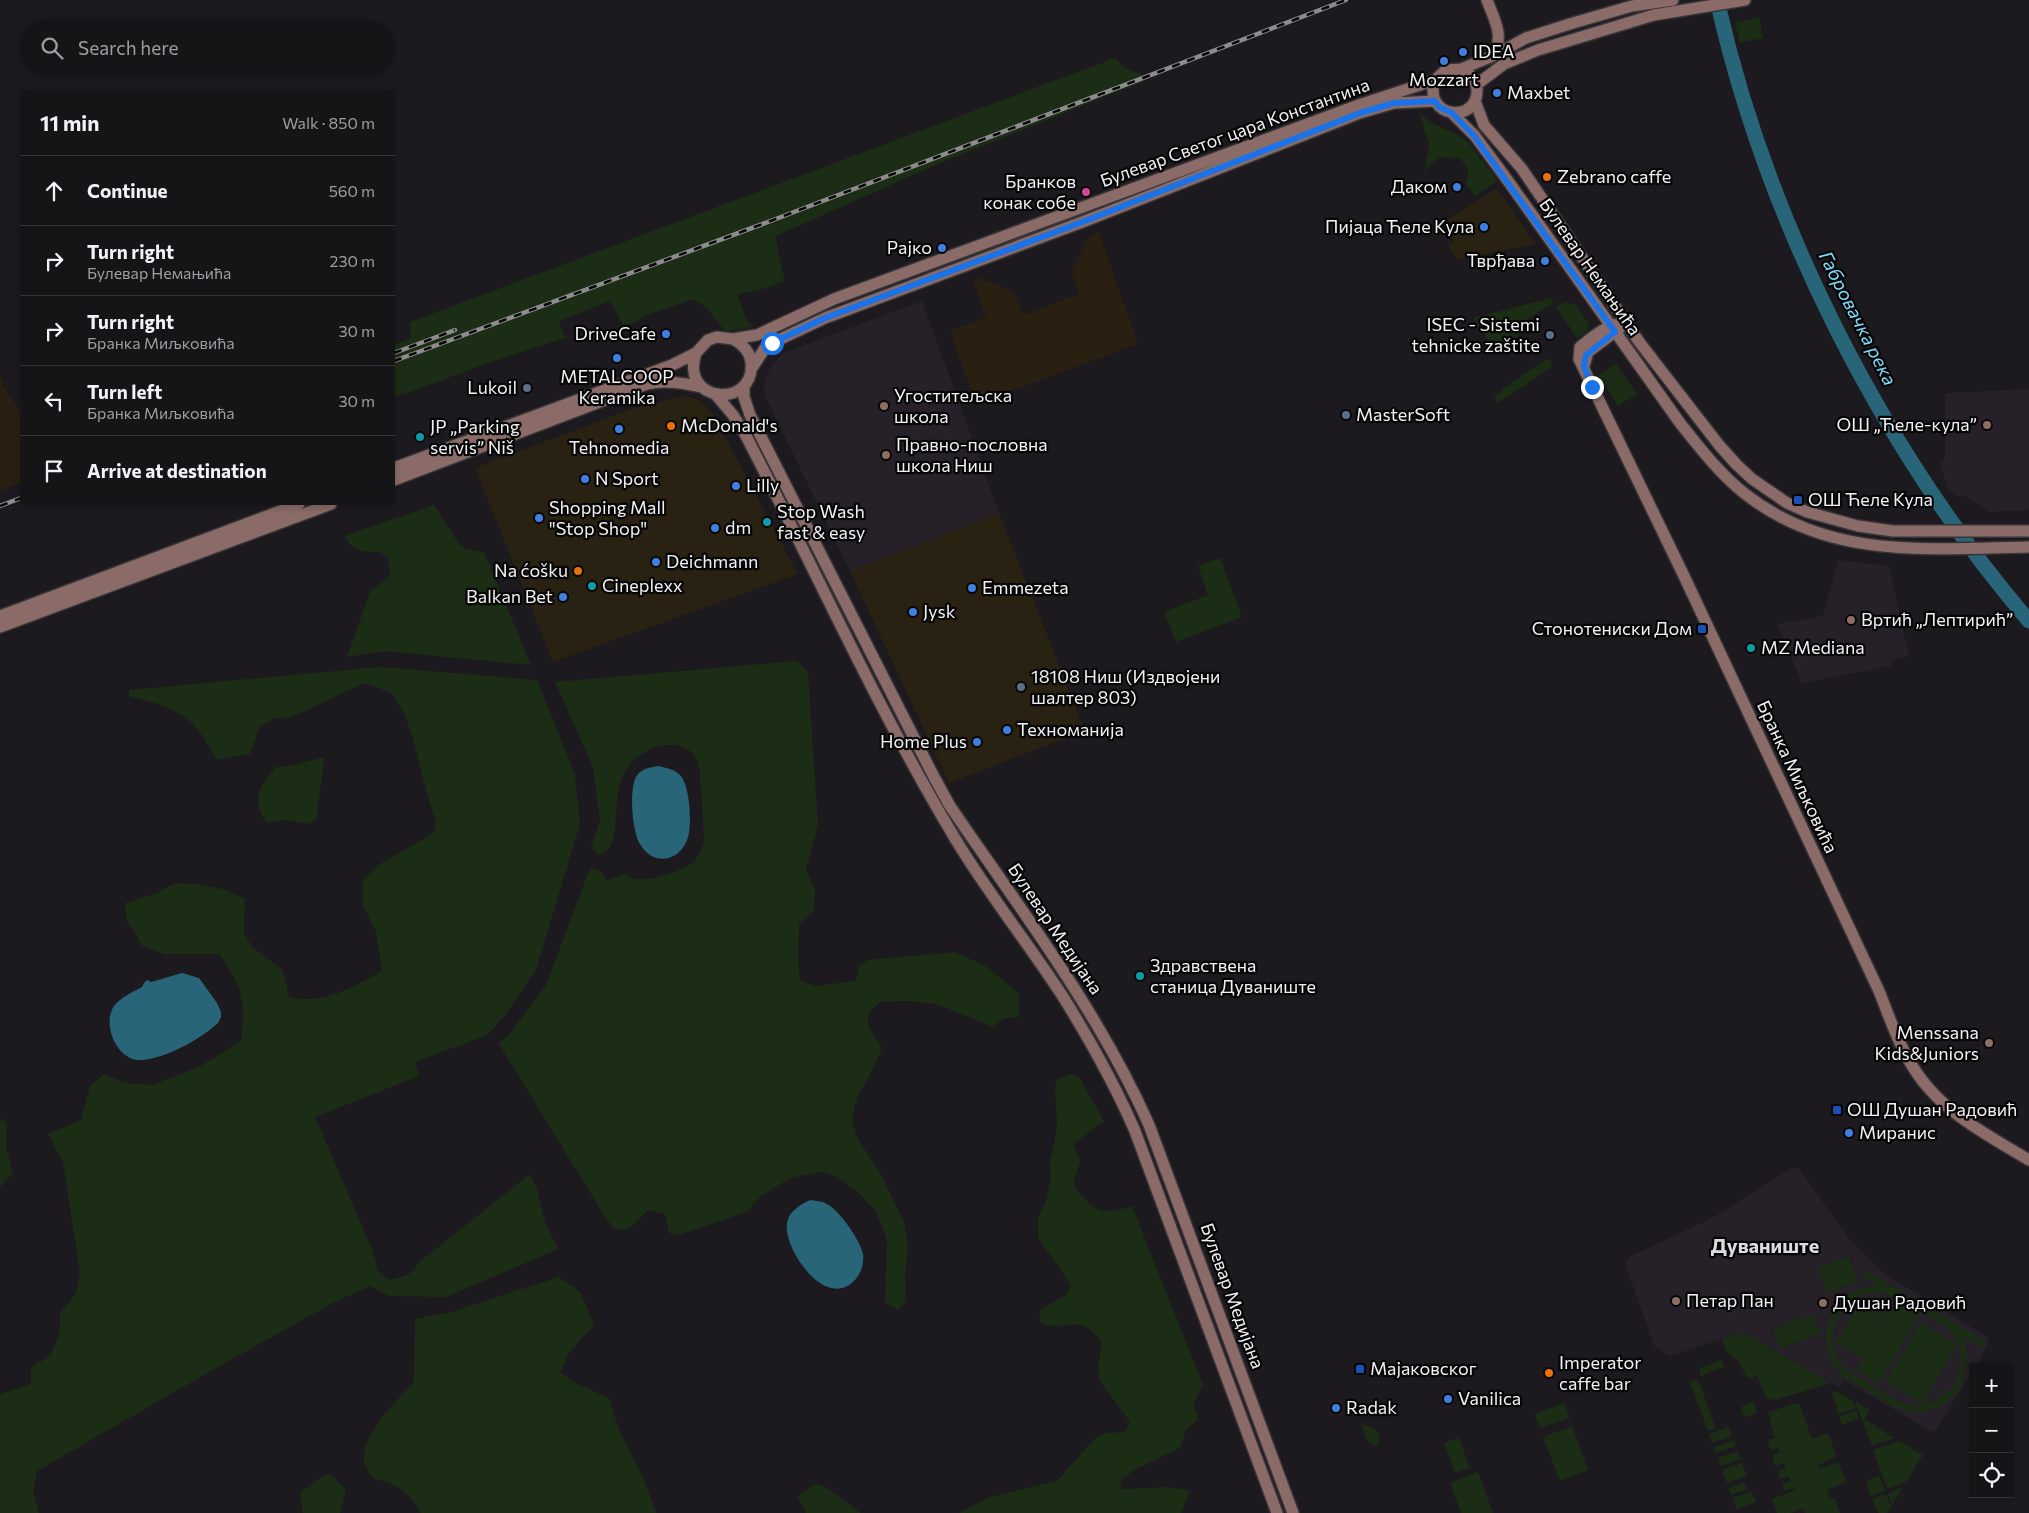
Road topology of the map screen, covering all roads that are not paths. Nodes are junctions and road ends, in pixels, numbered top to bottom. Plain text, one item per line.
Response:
1 (1487, 0) edge
2 (1673, 0) edge
3 (1745, 0) edge
4 (1632, 3) edge
5 (1624, 24) junction
6 (1493, 56) junction
7 (1461, 69) junction
8 (1435, 80) junction
9 (1476, 85) junction
10 (1435, 101) junction
11 (1475, 101) junction
12 (1452, 113) junction
13 (1627, 322) junction
14 (1609, 329) junction
15 (733, 339) junction
16 (696, 353) junction
17 (752, 368) junction
18 (744, 386) junction
19 (701, 387) junction
20 (716, 395) junction
21 (395, 468) edge
22 (395, 480) edge
23 (296, 505) edge
24 (328, 505) edge
25 (2029, 531) edge
26 (2029, 547) edge
27 (0, 616) edge
28 (0, 627) edge
29 (2029, 1160) edge
30 (1277, 1513) edge
31 (1293, 1513) edge

1 - 6 main road
2 - 4 main road, Булевар Светог цара Константина
3 - 5 main road
4 - 5 main road
4 - 6 main road, Булевар Светог цара Константина
5 - 9 main road
6 - 7 main road, Булевар Светог цара Константина
7 - 8 main road, Булевар Светог цара Константина
7 - 9 main road
8 - 10 main road
8 - 15 main road, Булевар Светог цара Константина
9 - 11 main road
10 - 12 main road
10 - 17 main road, Булевар Светог цара Константина
11 - 12 main road
11 - 13 main road, Булевар Немањића
12 - 14 main road, Булевар Немањића
13 - 14 main road, Бранка Миљковића
13 - 25 main road, Булевар Немањића
14 - 26 main road, Булевар Немањића
14 - 29 main road, Бранка Миљковића
15 - 16 main road, Булевар Светог цара Константина
15 - 17 main road
16 - 19 main road
16 - 21 main road, Булевар Светог цара Константина
17 - 18 main road
18 - 20 main road
18 - 31 main road, Булевар Медијана
19 - 20 main road
19 - 22 main road
20 - 30 main road, Булевар Медијана
23 - 27 main road
24 - 28 main road

